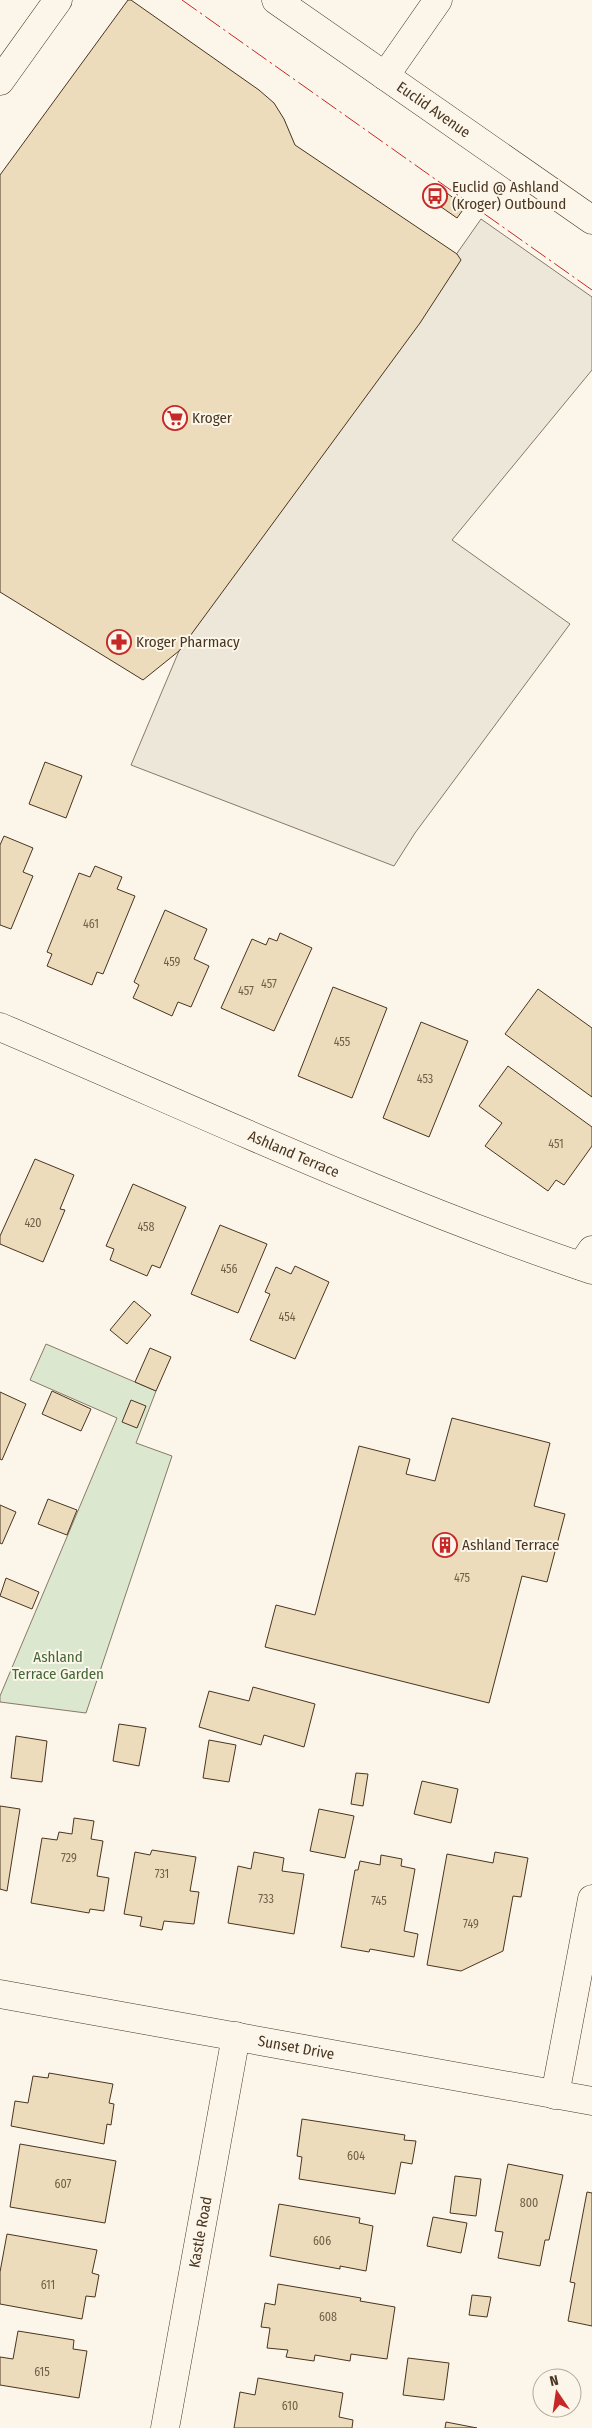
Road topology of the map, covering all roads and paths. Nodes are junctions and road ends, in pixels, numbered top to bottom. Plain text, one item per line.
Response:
1 (58, 0) edge
2 (276, 0) edge
3 (438, 0) edge
4 (384, 76) junction
5 (0, 81) edge
6 (592, 220) edge
7 (0, 1027) edge
8 (588, 1262) edge
9 (592, 1899) edge
10 (0, 1994) edge
11 (236, 2036) junction
12 (555, 2095) junction
13 (592, 2101) edge
14 (165, 2428) edge

1 - 5 street
2 - 4 street, Euclid Avenue
3 - 4 street
4 - 6 street, Euclid Avenue
7 - 8 street, Ashland Terrace
9 - 12 street
10 - 11 street, Sunset Drive
11 - 12 street, Sunset Drive
11 - 14 street, Kastle Road
12 - 13 street, Sunset Drive

